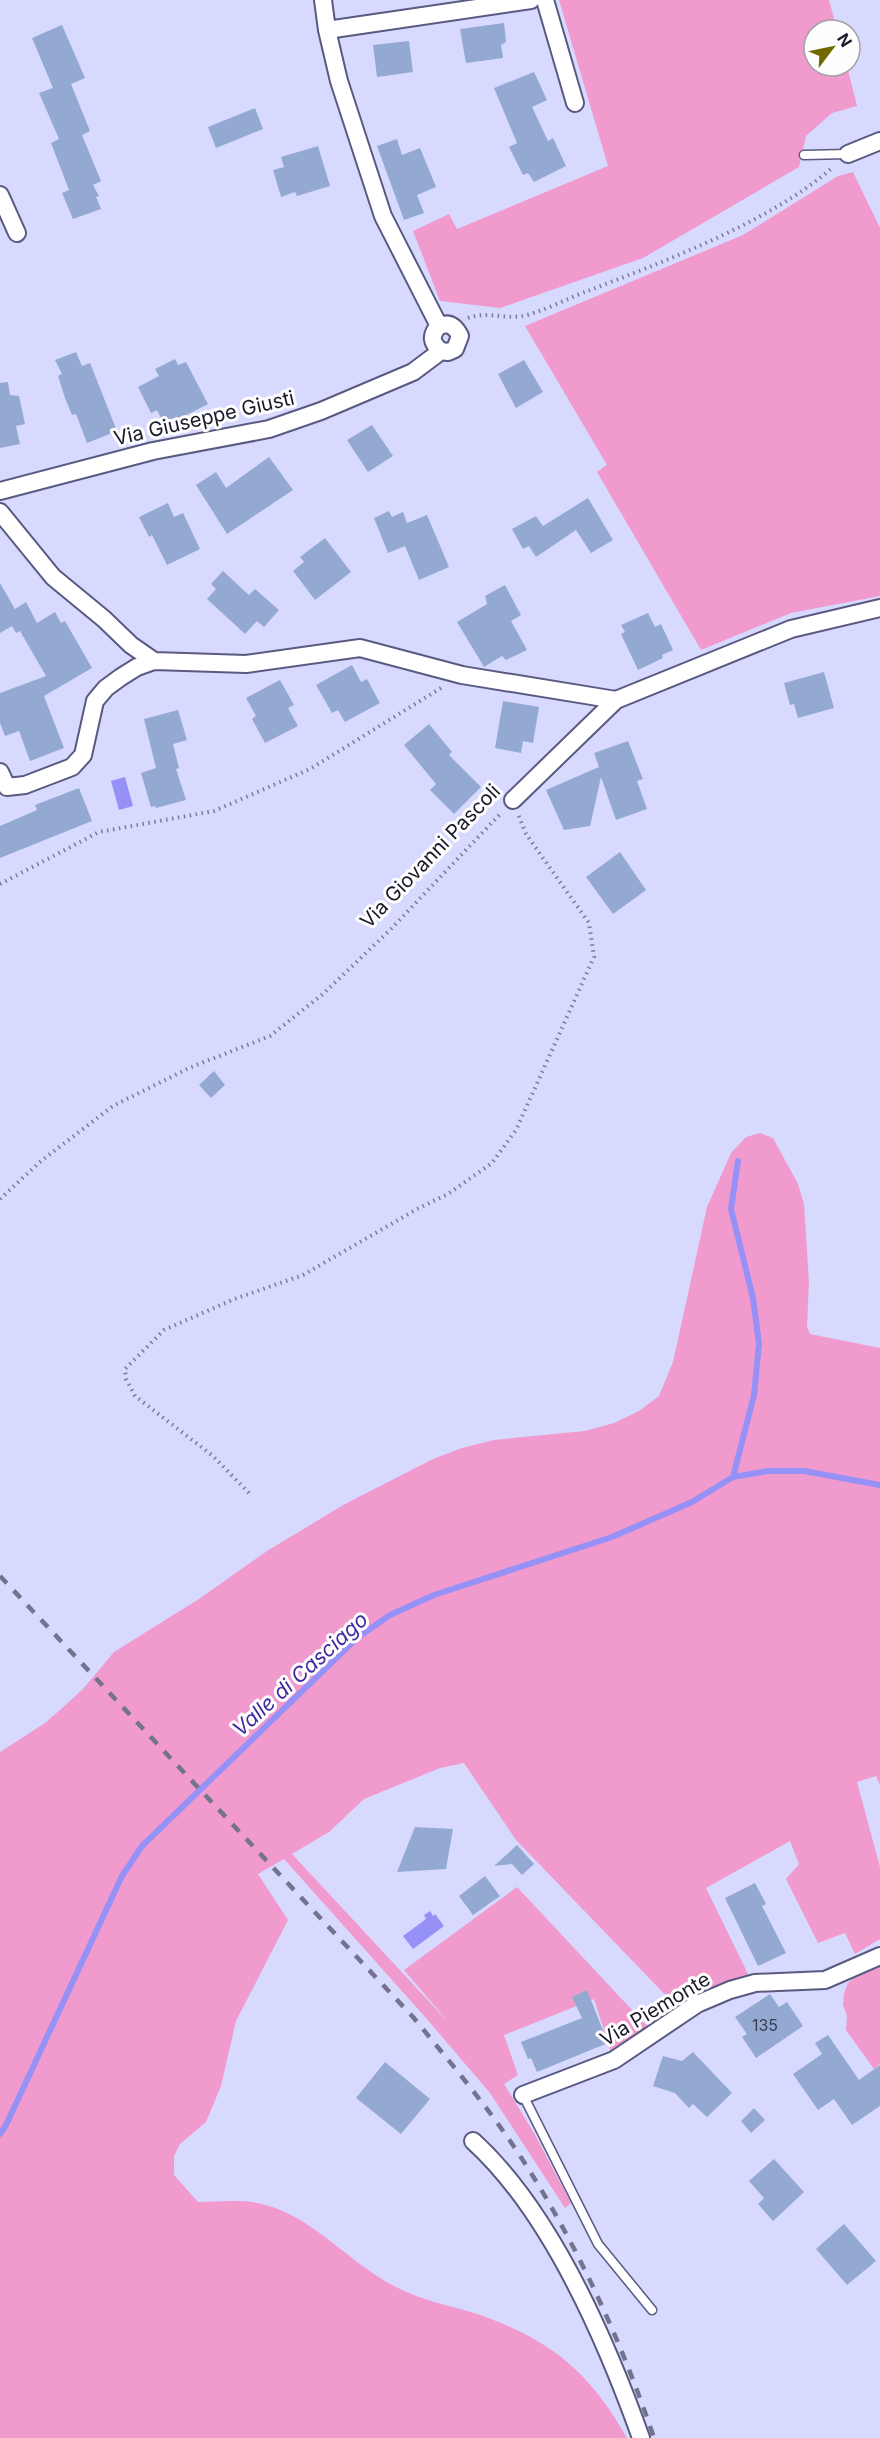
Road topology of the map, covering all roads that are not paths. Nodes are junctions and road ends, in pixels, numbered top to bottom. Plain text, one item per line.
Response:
1 (324, 0) edge
2 (531, 0) edge
3 (545, 0) edge
4 (327, 30) junction
5 (575, 103) dead end
6 (880, 141) edge
7 (848, 154) joint
8 (804, 155) dead end
9 (0, 195) edge
10 (17, 233) dead end
11 (445, 325) junction
12 (441, 351) junction
13 (1, 490) edge
14 (0, 512) edge
15 (880, 608) edge
16 (154, 661) junction
17 (616, 700) junction
18 (0, 772) edge
19 (513, 800) road end
20 (880, 1956) edge
21 (523, 2095) joint
22 (473, 2141) dead end
23 (652, 2310) dead end
24 (640, 2438) edge

1 - 4 street, Via Giuseppe Giusti
2 - 4 street
3 - 5 street
4 - 11 street, Via Giuseppe Giusti
6 - 7 street
7 - 8 lane
9 - 10 street
11 - 12 street, Via Giuseppe Giusti
11 - 12 street, Via Giuseppe Giusti
12 - 13 street, Via Giuseppe Giusti
14 - 16 street
15 - 17 street, Via Giovanni Pascoli
16 - 17 street
16 - 18 street
17 - 19 street, Via Giovanni Pascoli
20 - 21 street, Via Piemonte
21 - 23 lane, Via Piemonte
22 - 24 street

